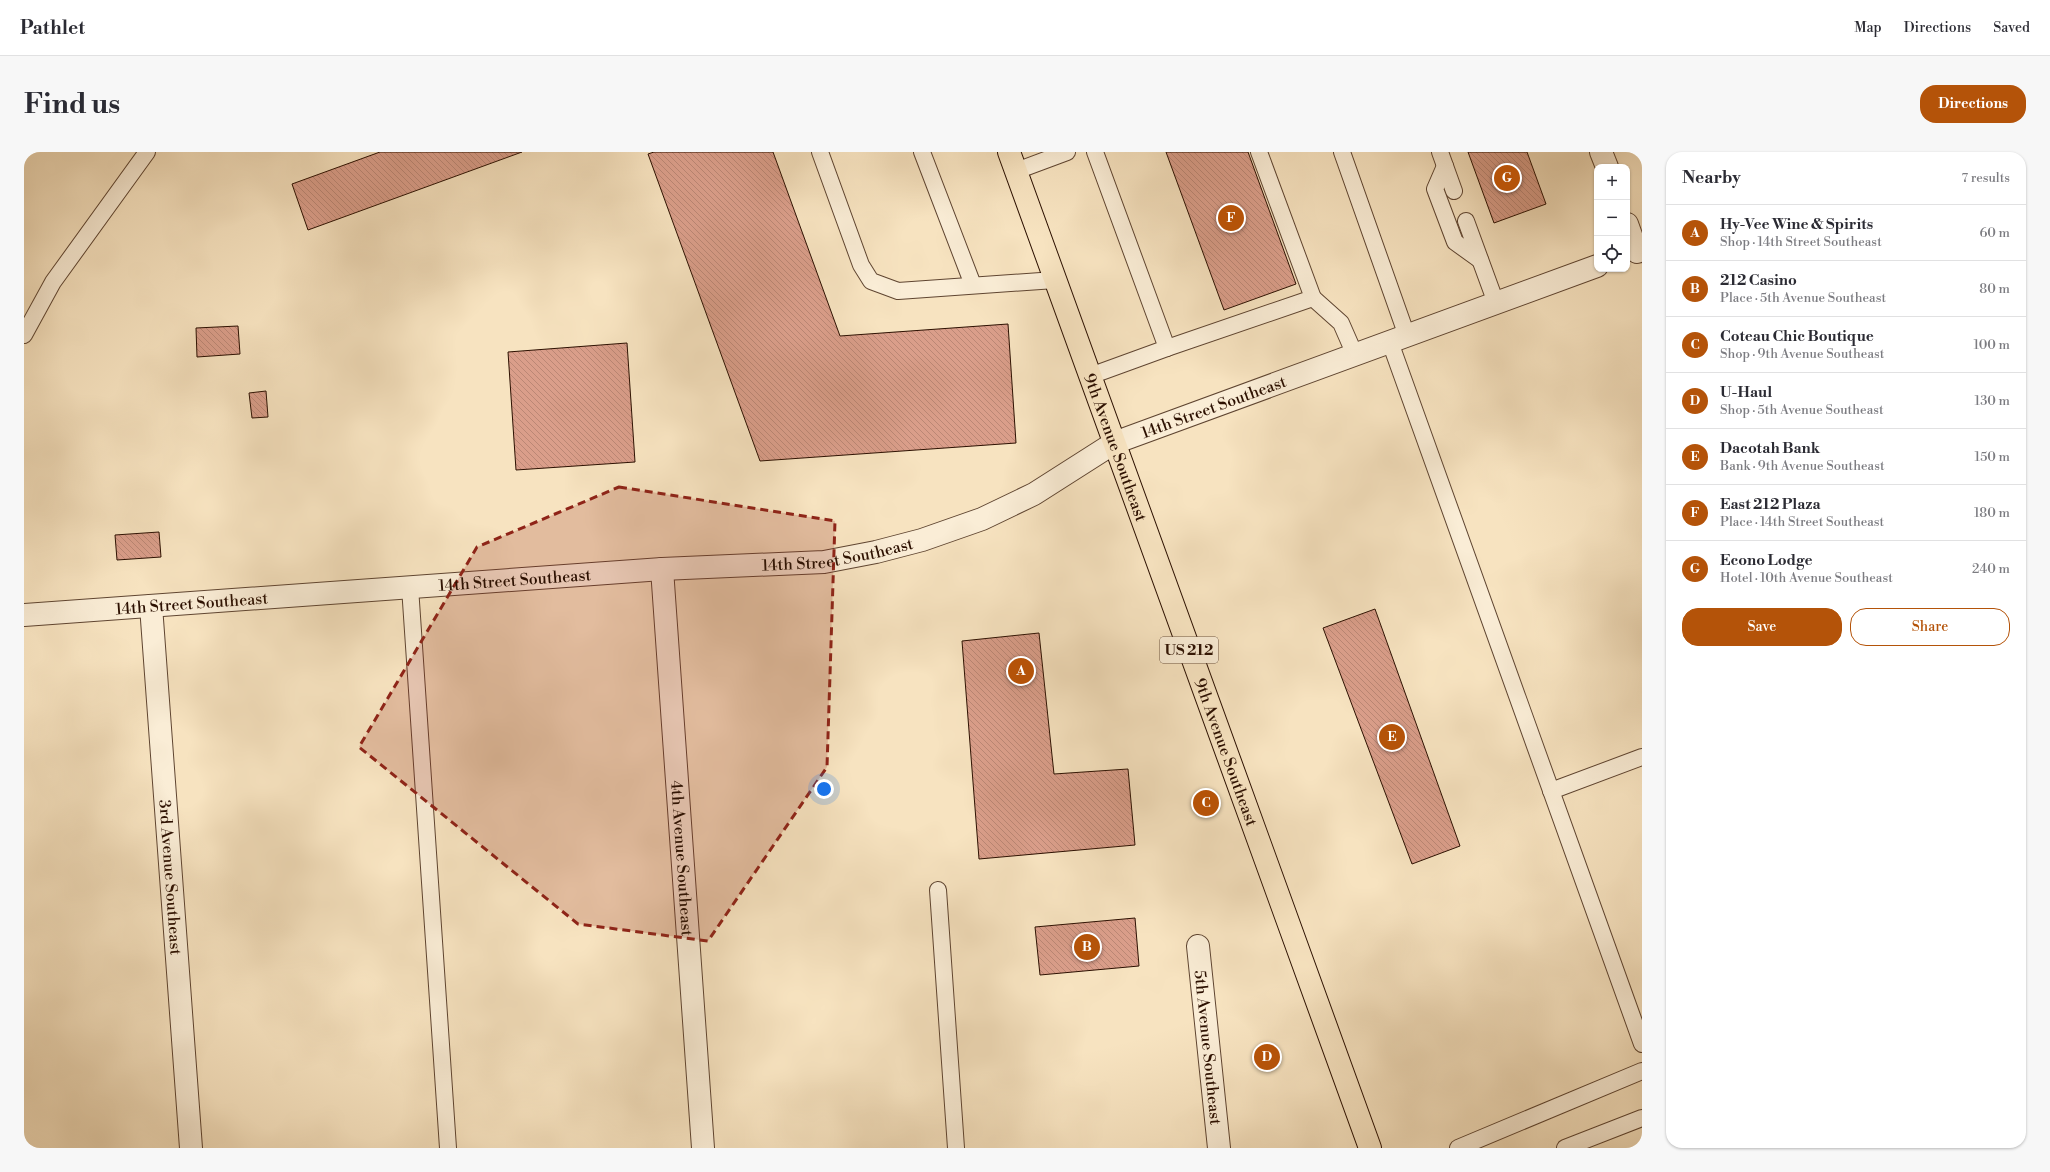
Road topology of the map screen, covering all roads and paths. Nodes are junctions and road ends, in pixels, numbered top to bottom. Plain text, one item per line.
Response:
1 (147, 152) edge
2 (820, 152) edge
3 (922, 152) edge
4 (1067, 152) edge
5 (1095, 152) edge
6 (1259, 152) edge
7 (1342, 152) edge
8 (1601, 152) edge
9 (1443, 159) edge
10 (1012, 161) edge
11 (1606, 164) edge
12 (1454, 191) dead end
13 (1466, 221) dead end
14 (1630, 234) edge
15 (1635, 252) edge
16 (1480, 260) junction
17 (1594, 267) edge
18 (1055, 280) junction
19 (973, 285) junction
20 (1313, 298) junction
21 (1496, 303) junction
22 (24, 335) edge
23 (1399, 339) junction
24 (1167, 348) junction
25 (1355, 355) junction
26 (1090, 376) junction
27 (1114, 443) junction
28 (662, 569) junction
29 (410, 587) junction
30 (151, 606) junction
31 (24, 615) edge
32 (1642, 757) edge
33 (1551, 791) junction
34 (938, 890) dead end
35 (1198, 946) dead end
36 (1642, 1044) edge
37 (1642, 1071) edge
38 (1642, 1118) edge
39 (191, 1148) edge
40 (448, 1148) edge
41 (703, 1148) edge
42 (956, 1148) edge
43 (1219, 1148) edge
44 (1370, 1148) edge
45 (1458, 1148) edge
46 (1565, 1148) edge

1 - 22 lane
2 - 19 lane
3 - 19 lane
4 - 10 lane
5 - 24 lane
6 - 20 lane
7 - 23 lane
8 - 11 street
9 - 12 lane
9 - 16 lane
10 - 18 main road, 9th Avenue Southeast / US 212
13 - 16 lane
14 - 15 street
16 - 21 lane
17 - 21 street, 14th Street Southeast
18 - 19 lane
18 - 26 main road, 9th Avenue Southeast / US 212
20 - 24 lane
20 - 25 lane
21 - 23 street, 14th Street Southeast
23 - 25 street, 14th Street Southeast
23 - 33 lane
24 - 26 lane
25 - 27 street, 14th Street Southeast
26 - 27 main road, 9th Avenue Southeast / US 212
27 - 28 street, 14th Street Southeast
27 - 44 main road, 9th Avenue Southeast / US 212
28 - 29 street, 14th Street Southeast
28 - 41 street, 4th Avenue Southeast
29 - 30 street, 14th Street Southeast
29 - 40 lane
30 - 31 street, 14th Street Southeast
30 - 39 street, 3rd Avenue Southeast
32 - 33 lane
33 - 36 lane
34 - 42 lane
35 - 43 street, 5th Avenue Southeast
37 - 45 lane
38 - 46 lane

